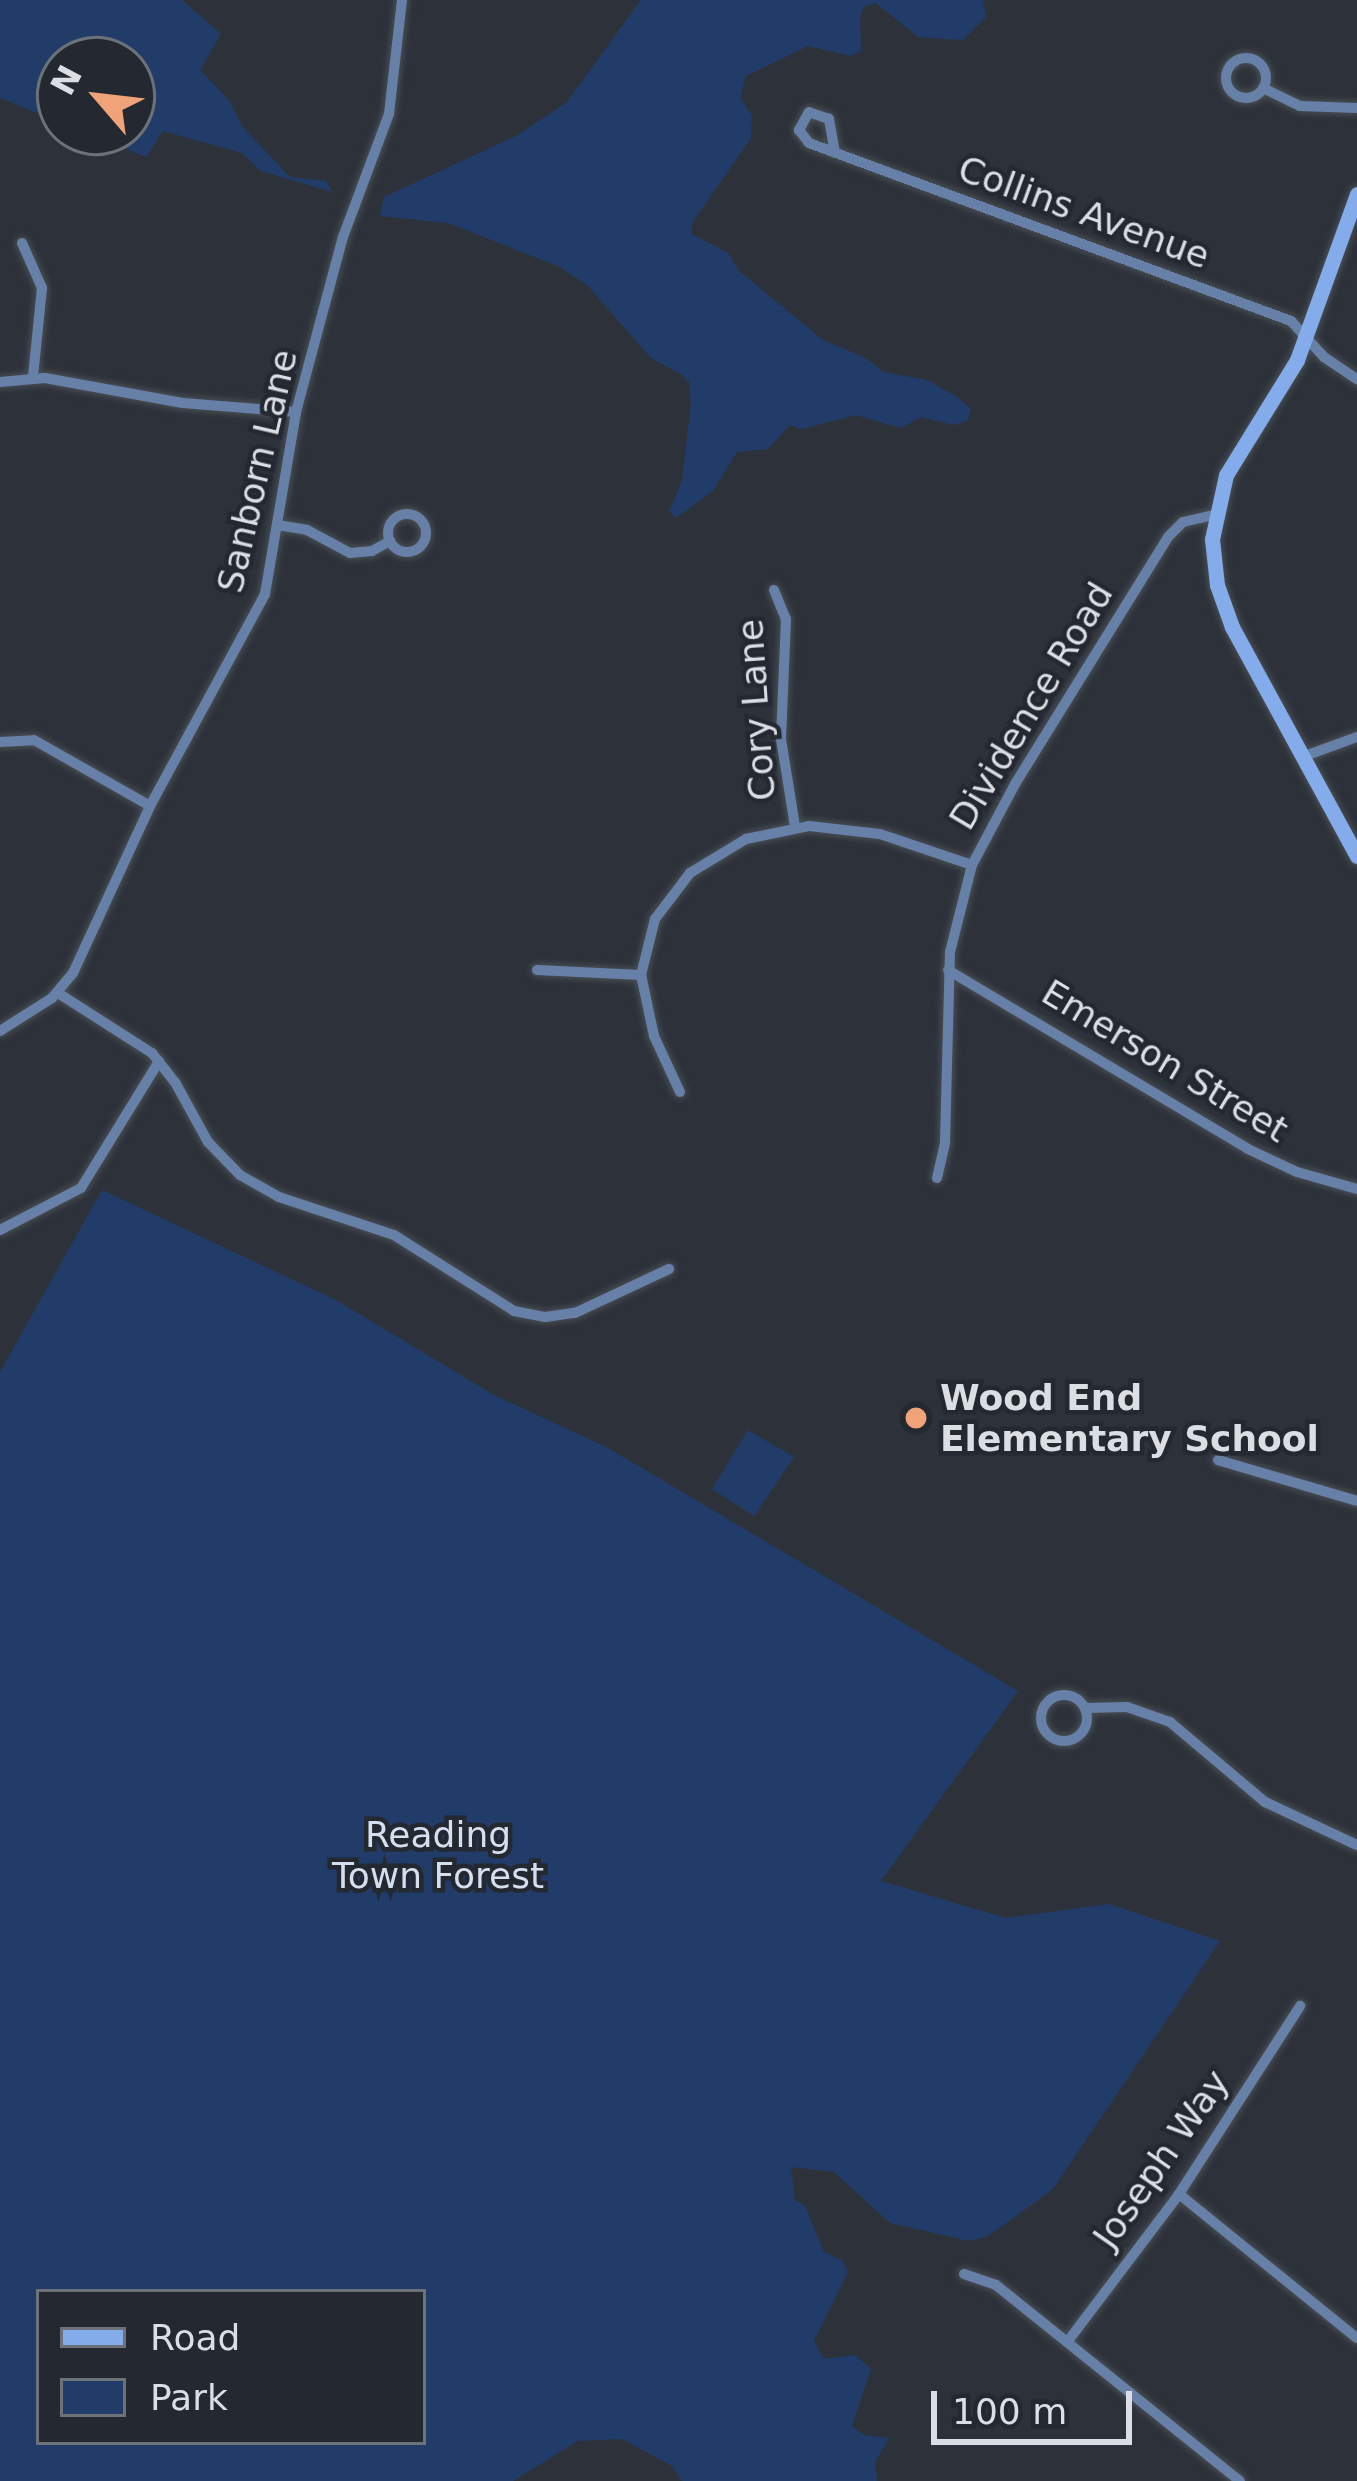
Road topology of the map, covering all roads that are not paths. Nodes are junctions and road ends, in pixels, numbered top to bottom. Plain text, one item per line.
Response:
1 (402, 0) edge
2 (1263, 88) dead end
3 (1357, 108) edge
4 (835, 153) dead end
5 (1357, 194) edge
6 (22, 243) dead end
7 (1309, 334) junction
8 (33, 377) junction
9 (1357, 379) edge
10 (0, 382) edge
11 (296, 412) junction
12 (1213, 515) junction
13 (277, 525) junction
14 (390, 541) dead end
15 (774, 590) dead end
16 (1357, 737) edge
17 (0, 742) edge
18 (1302, 757) junction
19 (150, 806) junction
20 (796, 826) junction
21 (1357, 856) edge
22 (972, 866) junction
23 (537, 970) dead end
24 (948, 970) junction
25 (641, 975) junction
26 (58, 993) junction
27 (0, 1031) edge
28 (159, 1060) junction
29 (680, 1092) dead end
30 (937, 1178) dead end
31 (1357, 1189) edge
32 (0, 1230) edge
33 (670, 1269) dead end
34 (1218, 1460) dead end
35 (1357, 1501) edge
36 (1085, 1708) junction
37 (1357, 1845) edge
38 (1300, 2006) dead end
39 (1179, 2194) junction
40 (964, 2274) dead end
41 (1357, 2338) edge
42 (1068, 2342) junction
43 (1240, 2481) edge

1 - 11 street, Sanborn Lane
2 - 3 street
4 - 7 street, Collins Avenue
5 - 7 main road
6 - 8 street
7 - 9 street, Collins Avenue
7 - 12 main road
8 - 10 street
8 - 11 street
11 - 13 street, Sanborn Lane
12 - 18 main road
12 - 22 street, Dividence Road
13 - 14 street
13 - 19 street, Sanborn Lane
15 - 20 street, Cory Lane
16 - 18 street
17 - 19 street
18 - 21 main road
19 - 26 street, Sanborn Lane
20 - 22 street
20 - 25 street
22 - 24 street, Dividence Road
23 - 25 street
24 - 30 street, Dividence Road
24 - 31 street, Emerson Street
25 - 29 street
26 - 27 street, Sanborn Lane
26 - 28 street
28 - 32 street
28 - 33 street
34 - 35 street
36 - 36 street
36 - 37 street
38 - 39 street, Joseph Way
39 - 41 street
39 - 42 street, Joseph Way
40 - 42 street
42 - 43 street

